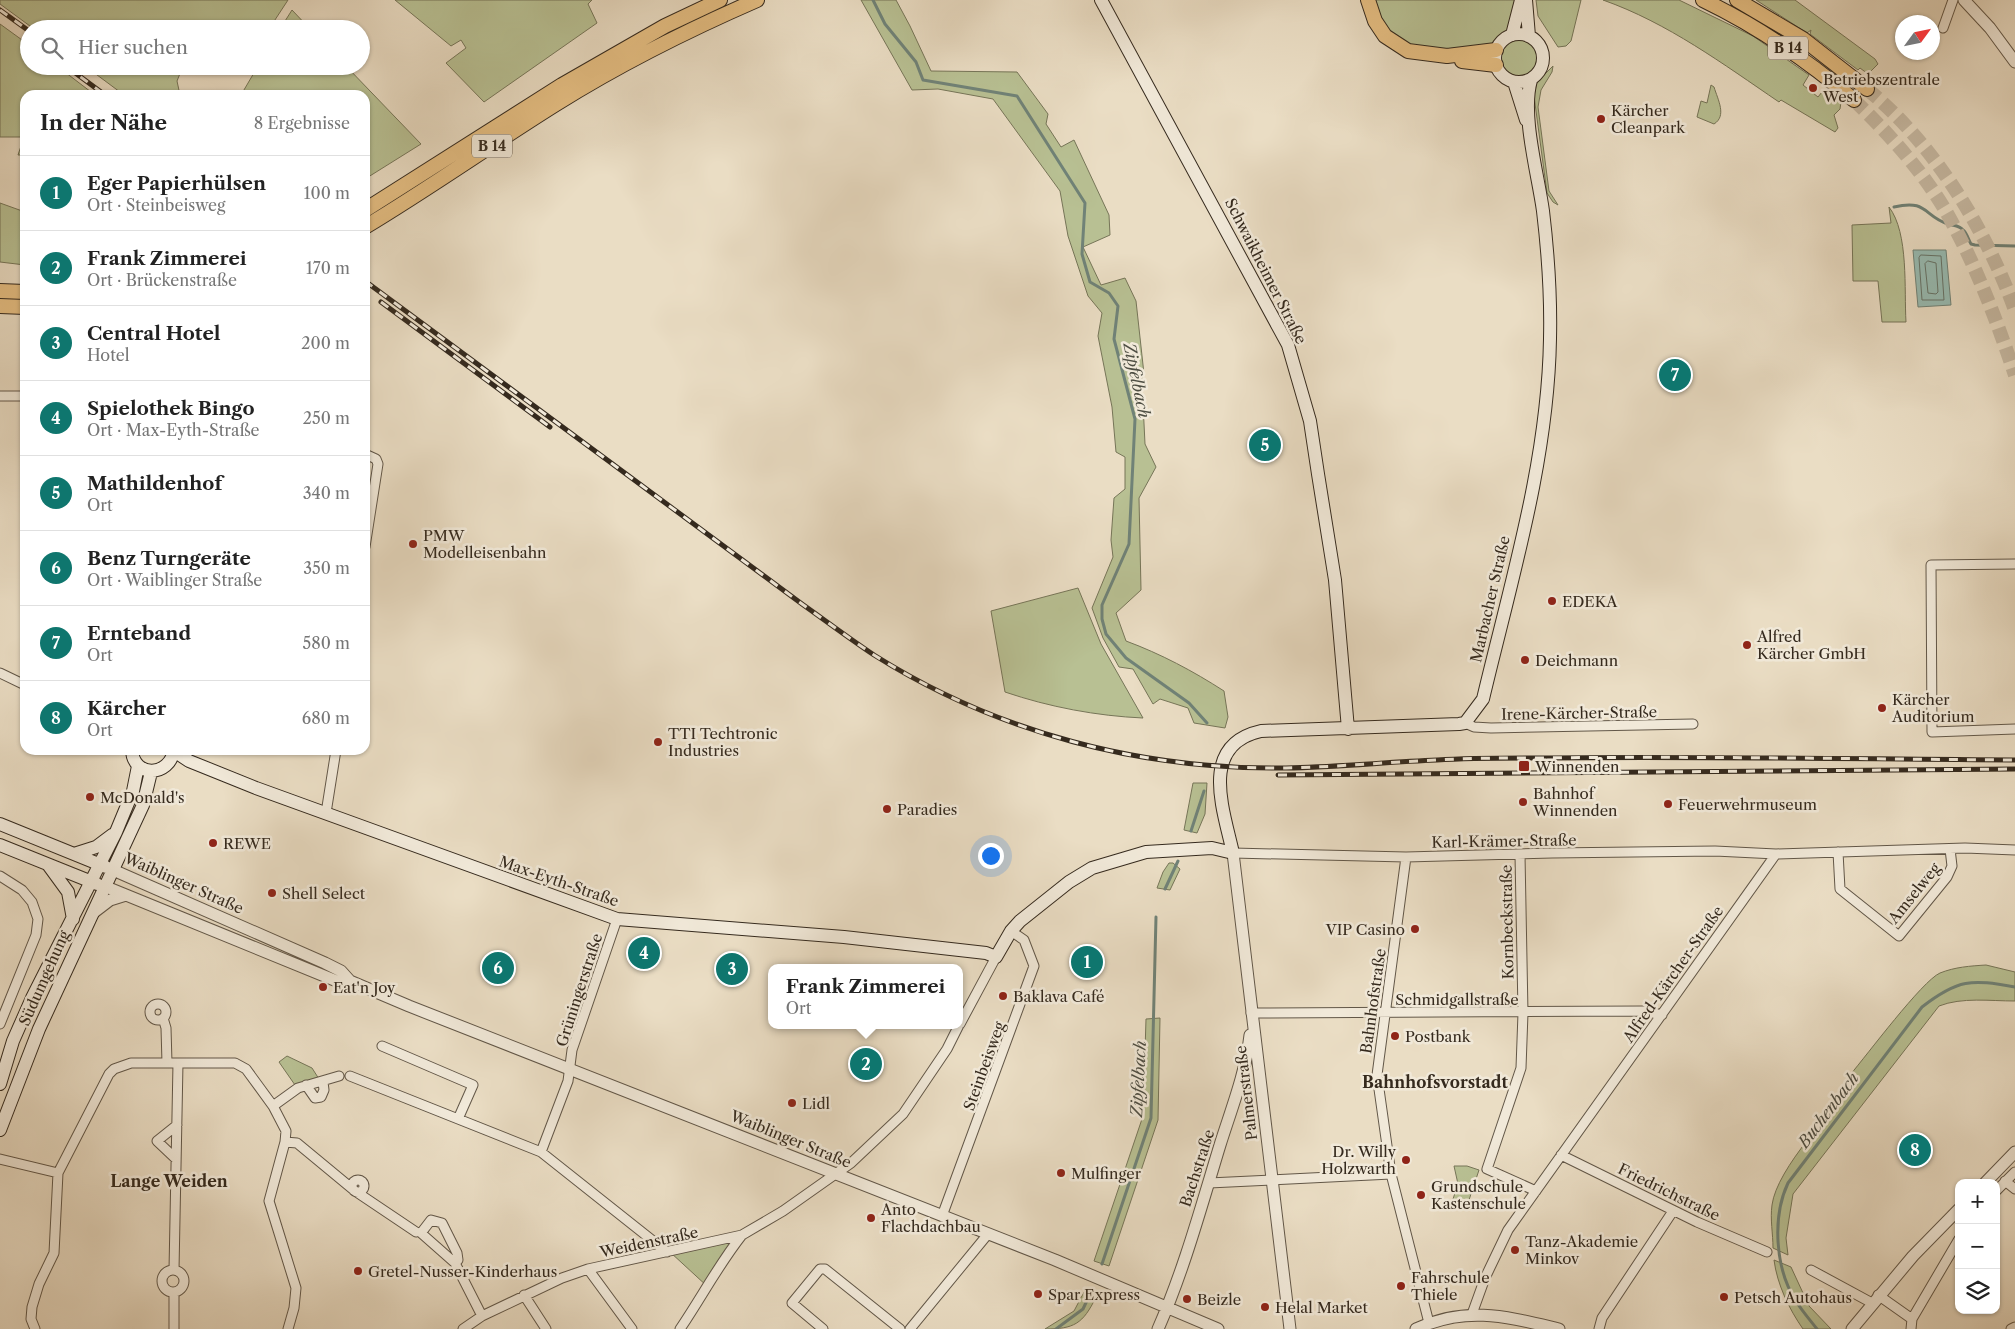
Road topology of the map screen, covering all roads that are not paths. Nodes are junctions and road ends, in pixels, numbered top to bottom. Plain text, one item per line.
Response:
1 (720, 0) edge
2 (758, 0) edge
3 (1101, 0) edge
4 (1368, 0) edge
5 (1520, 0) edge
6 (1526, 0) edge
7 (1703, 0) edge
8 (1738, 0) edge
9 (1953, 0) edge
10 (1964, 0) edge
11 (1943, 28) dead end
12 (1512, 35) junction
13 (1529, 36) junction
14 (1997, 37) junction
15 (1496, 50) junction
16 (1447, 56) junction
17 (2015, 57) edge
18 (617, 60) junction
19 (2015, 62) edge
20 (1496, 65) junction
21 (1531, 80) junction
22 (1514, 82) junction
23 (1867, 89) tunnel mouth
24 (1854, 100) tunnel mouth
25 (1530, 129) junction
26 (370, 207) edge
27 (370, 224) edge
28 (0, 291) edge
29 (20, 292) edge
30 (0, 306) edge
31 (20, 307) edge
32 (0, 396) edge
33 (20, 396) edge
34 (370, 456) edge
35 (370, 489) edge
36 (2015, 564) edge
37 (0, 673) edge
38 (20, 683) edge
39 (1465, 723) junction
40 (1694, 724) dead end
41 (1348, 729) junction
42 (2015, 729) edge
43 (133, 755) edge
44 (173, 755) edge
45 (181, 755) edge
46 (335, 755) edge
47 (189, 761) junction
48 (138, 766) junction
49 (165, 768) junction
50 (151, 772) junction
51 (326, 814) junction
52 (0, 824) edge
53 (116, 832) junction
54 (0, 845) edge
55 (1950, 849) junction
56 (2015, 850) edge
57 (1838, 852) junction
58 (1233, 853) junction
59 (74, 854) junction
60 (1776, 854) junction
61 (1520, 855) junction
62 (1406, 857) junction
63 (46, 862) junction
64 (100, 864) junction
65 (113, 870) junction
66 (0, 876) edge
67 (91, 881) junction
68 (104, 886) junction
69 (126, 895) junction
70 (90, 916) junction
71 (73, 919) junction
72 (617, 919) junction
73 (1011, 931) junction
74 (996, 957) junction
75 (350, 981) junction
76 (1251, 1013) junction
77 (1386, 1013) junction
78 (1523, 1013) junction
79 (1662, 1015) junction
80 (163, 1018) dead end
81 (963, 1018) edge
82 (0, 1024) edge
83 (957, 1029) edge
84 (382, 1046) dead end
85 (167, 1063) junction
86 (178, 1063) junction
87 (570, 1069) junction
88 (339, 1076) dead end
89 (350, 1076) dead end
90 (323, 1082) junction
91 (0, 1084) edge
92 (306, 1085) junction
93 (273, 1106) junction
94 (458, 1119) junction
95 (177, 1125) junction
96 (0, 1130) edge
97 (285, 1142) junction
98 (541, 1152) junction
99 (2015, 1152) edge
100 (1561, 1155) junction
101 (0, 1159) edge
102 (176, 1159) junction
103 (2015, 1172) edge
104 (58, 1173) junction
105 (1391, 1174) junction
106 (836, 1175) junction
107 (1989, 1179) edge
108 (2005, 1181) junction
109 (1271, 1182) junction
110 (1208, 1183) junction
111 (2000, 1187) edge
112 (2015, 1189) edge
113 (1536, 1191) junction
114 (1674, 1211) junction
115 (1955, 1214) edge
116 (942, 1216) junction
117 (416, 1232) dead end
118 (988, 1234) junction
119 (742, 1235) junction
120 (1955, 1247) edge
121 (667, 1252) junction
122 (1767, 1252) dead end
123 (455, 1263) junction
124 (588, 1269) junction
125 (174, 1270) junction
126 (1811, 1270) dead end
127 (174, 1292) junction
128 (524, 1295) junction
129 (1875, 1299) junction
130 (1167, 1307) junction
131 (1472, 1314) junction
132 (482, 1316) junction
133 (1912, 1319) junction
134 (1429, 1323) junction
135 (2015, 1327) edge
136 (35, 1329) edge
137 (174, 1329) edge
138 (288, 1329) edge
139 (463, 1329) edge
140 (546, 1329) edge
141 (632, 1329) edge
142 (680, 1329) edge
143 (823, 1329) edge
144 (900, 1329) edge
145 (910, 1329) edge
146 (1158, 1329) edge
147 (1218, 1329) edge
148 (1290, 1329) edge
149 (1416, 1329) edge
150 (1559, 1329) edge
151 (1599, 1329) edge
152 (1852, 1329) edge
153 (1911, 1329) edge
154 (2010, 1329) edge

1 - 18 highway, B 14
2 - 18 highway, B 14
3 - 41 main road, Schwaikheimer Straße
4 - 16 highway
5 - 12 main road
6 - 13 main road
7 - 24 highway, B 14
8 - 23 highway, B 14
9 - 11 street
10 - 14 street
12 - 13 main road
12 - 15 main road
13 - 21 main road
14 - 17 street
14 - 19 street
15 - 16 highway
15 - 20 main road
16 - 20 highway
18 - 26 highway, B 14
18 - 27 highway, B 14
20 - 22 main road
21 - 22 main road
21 - 25 main road, Marbacher Straße
22 - 25 main road, Marbacher Straße
25 - 39 main road, Marbacher Straße
28 - 29 highway
30 - 31 highway
32 - 33 street
34 - 35 street
36 - 42 street
37 - 38 street
39 - 40 street, Irene-Kärcher-Straße
39 - 41 main road
41 - 58 main road
43 - 48 main road
44 - 49 main road
45 - 47 main road, Max-Eyth-Straße
46 - 51 street
47 - 49 main road
47 - 51 main road, Max-Eyth-Straße
48 - 50 main road
48 - 53 main road, Südumgehung
49 - 50 main road
50 - 65 main road, Südumgehung
51 - 72 main road, Max-Eyth-Straße
52 - 59 main road, Waiblinger Straße
53 - 59 main road
53 - 64 main road, Südumgehung
54 - 63 main road, Waiblinger Straße
55 - 56 street
55 - 57 street
55 - 57 street, Amselweg
57 - 60 street
58 - 62 street, Karl-Krämer-Straße
58 - 73 main road
58 - 76 street, Palmerstraße
59 - 64 main road, Waiblinger Straße
60 - 61 street, Karl-Krämer-Straße
60 - 79 street, Alfred-Kärcher-Straße
61 - 62 street, Karl-Krämer-Straße
61 - 78 street, Kornbeckstraße
62 - 77 street, Bahnhofstraße
63 - 67 main road, Waiblinger Straße
63 - 71 main road
64 - 65 main road, Waiblinger Straße
64 - 67 main road, Südumgehung
65 - 68 main road, Südumgehung
65 - 75 street, Waiblinger Straße
66 - 82 street
67 - 68 main road, Waiblinger Straße
67 - 71 main road, Südumgehung
68 - 69 street, Waiblinger Straße
68 - 70 main road, Südumgehung
69 - 70 street
69 - 75 street, Waiblinger Straße
70 - 96 main road, Südumgehung
71 - 91 main road, Südumgehung
72 - 74 main road, Max-Eyth-Straße
72 - 87 street, Grüningerstraße
73 - 74 main road
73 - 116 street, Steinbeisweg
74 - 81 street, Weidenstraße
75 - 87 street, Waiblinger Straße
76 - 77 street, Schmidgallstraße
76 - 109 street, Palmerstraße
76 - 110 street, Bachstraße
77 - 78 street, Schmidgallstraße
77 - 105 street, Bahnhofstraße
78 - 79 street, Schmidgallstraße
78 - 113 street, Kornbeckstraße
79 - 100 street, Alfred-Kärcher-Straße
80 - 85 street
83 - 106 street, Weidenstraße
84 - 94 street
85 - 86 street
85 - 104 street
86 - 93 street
86 - 95 street
87 - 98 street, Grüningerstraße
87 - 106 street, Waiblinger Straße
88 - 90 street
89 - 94 street
90 - 92 street
90 - 92 street
92 - 93 street
93 - 97 street
94 - 98 street
95 - 102 street
95 - 102 street
97 - 117 street
97 - 138 street
98 - 121 street
99 - 107 street
100 - 113 street, Alfred-Kärcher-Straße
100 - 114 street, Friedrichstraße
101 - 104 street
102 - 125 street
103 - 108 street
104 - 136 street
105 - 109 street
105 - 134 street, Bahnhofstraße
106 - 116 street, Waiblinger Straße
106 - 119 street, Weidenstraße
108 - 111 street
108 - 112 street
109 - 110 street
109 - 148 street, Palmerstraße
110 - 130 street, Bachstraße
113 - 131 street, Alfred-Kärcher-Straße
114 - 122 street, Friedrichstraße
114 - 151 street
115 - 129 street
116 - 118 street, Waiblinger Straße
118 - 130 street, Waiblinger Straße
118 - 145 street
119 - 121 street, Weidenstraße
119 - 142 street
120 - 133 street
121 - 124 street, Weidenstraße
123 - 123 street
123 - 132 street
124 - 128 street, Weidenstraße
124 - 141 street
125 - 127 street
125 - 127 street
126 - 129 street
127 - 137 street
128 - 132 street, Weidenstraße
128 - 140 street
129 - 133 street
129 - 152 street
130 - 146 street, Bachstraße
130 - 147 street, Waiblinger Straße
131 - 134 street
131 - 150 street
132 - 139 street, Weidenstraße
133 - 153 street
134 - 149 street
135 - 154 street
143 - 144 street

